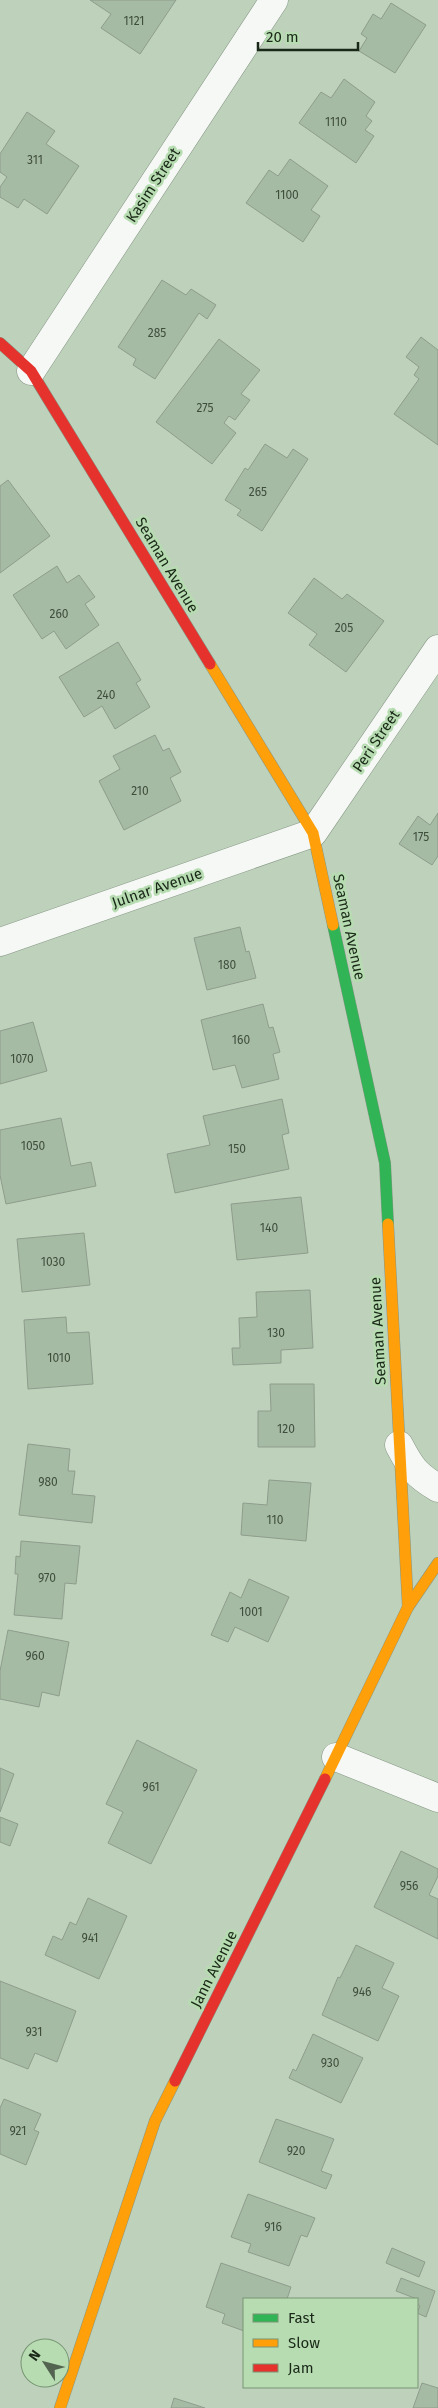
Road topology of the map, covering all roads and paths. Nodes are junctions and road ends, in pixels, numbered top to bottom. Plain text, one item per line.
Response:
1 (274, 0) edge
2 (0, 343) edge
3 (31, 371) junction
4 (438, 650) edge
5 (313, 834) junction
6 (0, 942) edge
7 (399, 1445) junction
8 (437, 1487) edge
9 (402, 1498) junction
10 (405, 1559) junction
11 (436, 1566) edge
12 (408, 1607) junction
13 (336, 1757) junction
14 (438, 1798) edge
15 (60, 2408) edge

1 - 3 street, Kasim Street
2 - 3 street, Seaman Avenue
3 - 5 street, Seaman Avenue
4 - 5 street, Peri Street
5 - 6 street, Julnar Avenue
5 - 7 street, Seaman Avenue
7 - 8 street
7 - 9 street, Seaman Avenue
8 - 9 street
9 - 10 street, Seaman Avenue
10 - 11 street
10 - 12 street, Seaman Avenue
11 - 12 street, Jann Avenue
12 - 13 street, Jann Avenue
13 - 14 street
13 - 15 street, Jann Avenue

